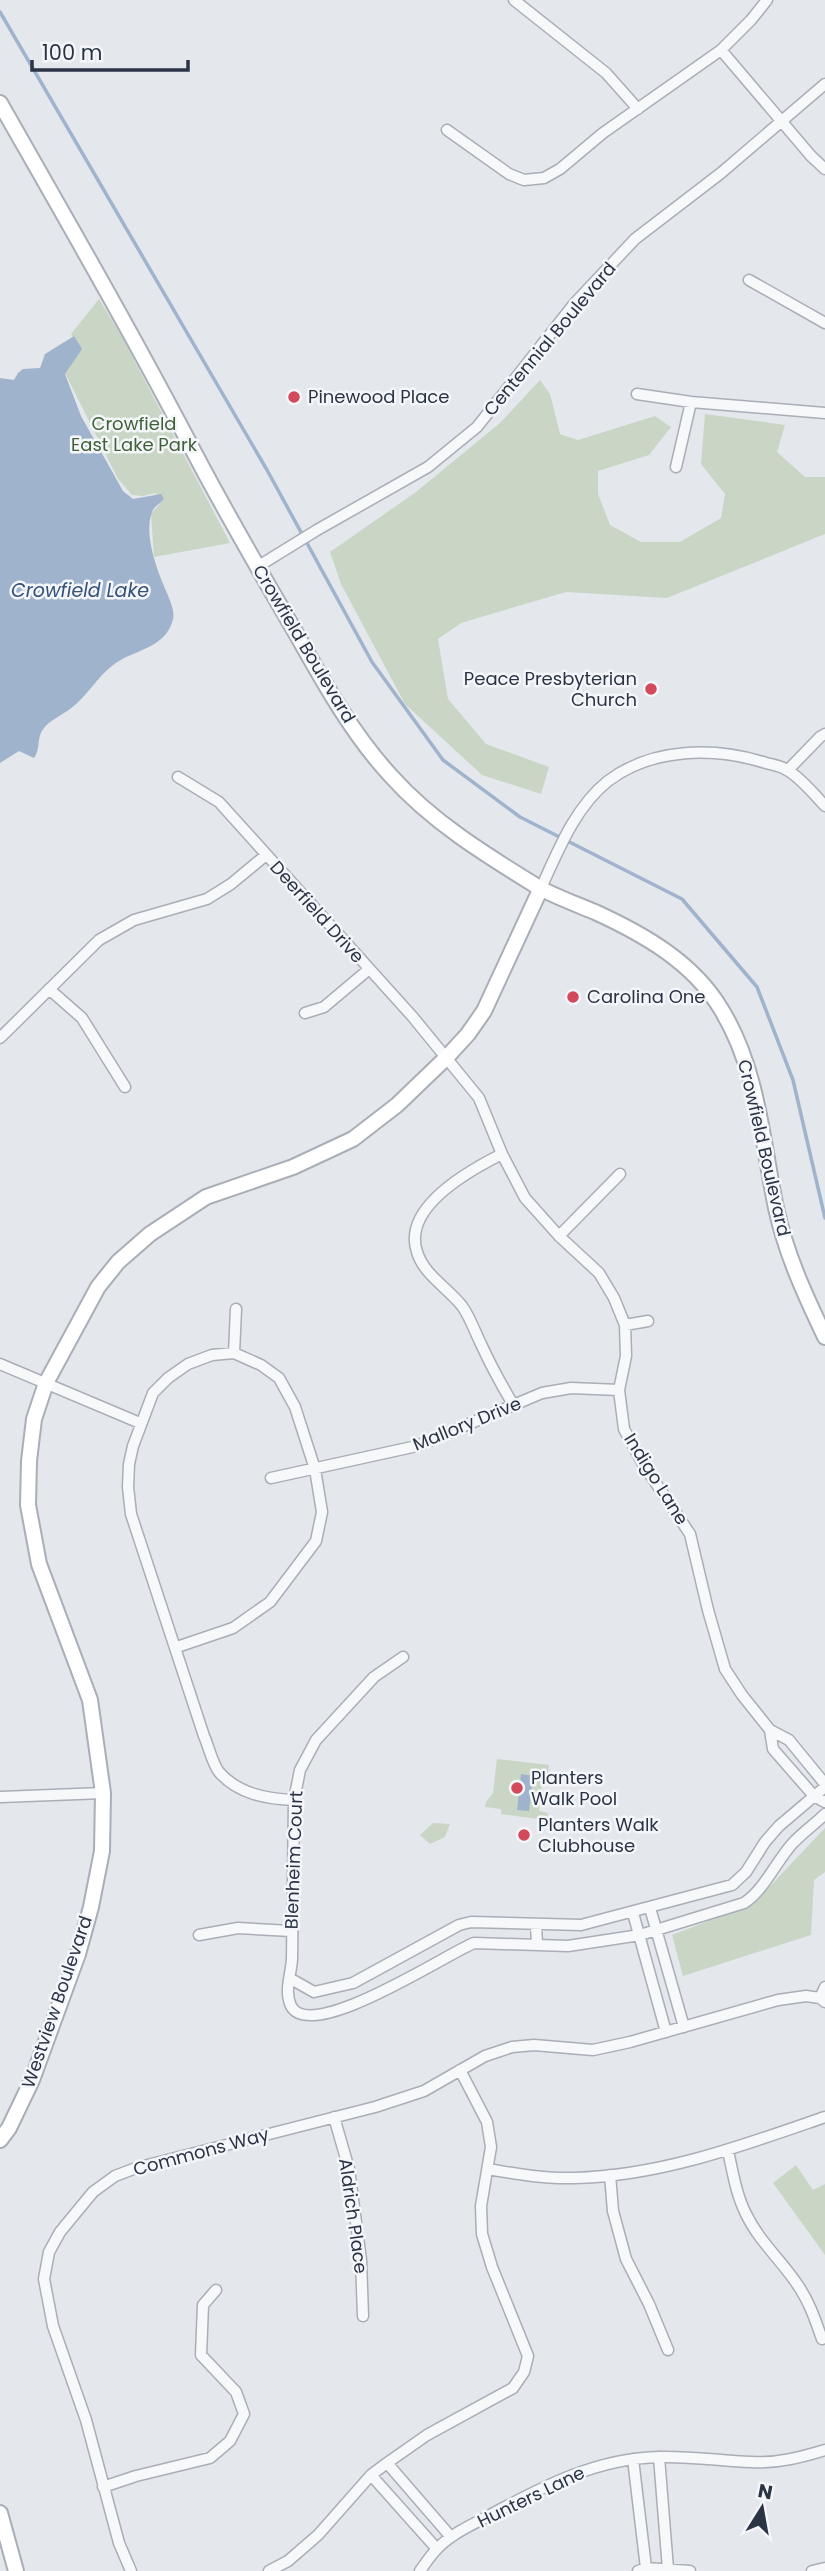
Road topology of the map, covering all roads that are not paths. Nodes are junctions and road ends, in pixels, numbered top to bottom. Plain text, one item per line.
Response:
1 (514, 0) edge
2 (767, 0) edge
3 (721, 50) junction
4 (825, 84) edge
5 (0, 103) edge
6 (638, 109) junction
7 (782, 122) junction
8 (447, 130) dead end
9 (825, 169) edge
10 (749, 280) dead end
11 (825, 323) edge
12 (637, 394) dead end
13 (691, 402) junction
14 (825, 413) edge
15 (676, 467) dead end
16 (257, 568) junction
17 (825, 734) edge
18 (788, 770) junction
19 (178, 777) dead end
20 (825, 806) edge
21 (266, 855) junction
22 (541, 888) junction
23 (368, 970) junction
24 (49, 989) junction
25 (305, 1013) dead end
26 (0, 1038) edge
27 (446, 1058) junction
28 (125, 1087) dead end
29 (502, 1154) junction
30 (620, 1174) dead end
31 (559, 1236) junction
32 (236, 1309) dead end
33 (648, 1321) dead end
34 (625, 1325) junction
35 (825, 1337) edge
36 (234, 1353) junction
37 (0, 1364) edge
38 (46, 1382) junction
39 (619, 1390) junction
40 (514, 1406) junction
41 (140, 1423) junction
42 (315, 1469) junction
43 (271, 1478) dead end
44 (177, 1647) junction
45 (403, 1657) dead end
46 (770, 1730) junction
47 (825, 1785) edge
48 (103, 1793) junction
49 (0, 1797) edge
50 (814, 1797) junction
51 (294, 1800) junction
52 (825, 1802) edge
53 (825, 1814) edge
54 (650, 1908) junction
55 (633, 1913) junction
56 (492, 1922) junction
57 (536, 1924) junction
58 (657, 1930) junction
59 (291, 1931) junction
60 (199, 1935) dead end
61 (640, 1936) junction
62 (492, 1943) junction
63 (537, 1945) junction
64 (291, 1979) junction
65 (825, 1987) edge
66 (823, 2000) edge
67 (684, 2027) junction
68 (666, 2032) junction
69 (460, 2070) junction
70 (825, 2117) edge
71 (334, 2118) junction
72 (0, 2140) edge
73 (728, 2151) junction
74 (488, 2169) junction
75 (610, 2175) junction
76 (216, 2290) dead end
77 (363, 2316) dead end
78 (822, 2339) dead end
79 (668, 2350) dead end
80 (825, 2450) edge
81 (659, 2457) junction
82 (633, 2459) junction
83 (387, 2463) junction
84 (371, 2475) junction
85 (103, 2487) junction
86 (1, 2519) edge
87 (451, 2537) junction
88 (437, 2549) junction
89 (825, 2568) edge
90 (667, 2569) junction
91 (642, 2570) edge
92 (16, 2571) edge
93 (131, 2571) edge
94 (269, 2571) edge
95 (420, 2571) edge
96 (690, 2571) edge
97 (813, 2571) edge

1 - 6 street
2 - 3 street
3 - 6 street
3 - 7 street
4 - 7 street, Centennial Boulevard
5 - 16 street, Crowfield Boulevard
6 - 8 street
7 - 9 street
7 - 16 street, Centennial Boulevard
10 - 11 street
12 - 13 street
13 - 14 street
13 - 15 street
16 - 22 street, Crowfield Boulevard
17 - 18 street
18 - 20 street
18 - 22 street
19 - 21 street, Deerfield Drive
21 - 23 street, Deerfield Drive
21 - 24 street
22 - 27 street, Westview Boulevard
22 - 35 street, Crowfield Boulevard
23 - 25 street
23 - 27 street, Deerfield Drive
24 - 26 street
24 - 28 street
27 - 29 street, Indigo Lane
27 - 38 street, Westview Boulevard
29 - 31 street, Indigo Lane
29 - 40 street
30 - 31 street
31 - 34 street, Indigo Lane
32 - 36 street
33 - 34 street
34 - 39 street, Indigo Lane
36 - 41 street
36 - 42 street
37 - 38 street
38 - 41 street
38 - 48 street, Westview Boulevard
39 - 40 street, Mallory Drive
39 - 46 street, Indigo Lane
40 - 42 street, Mallory Drive
41 - 44 street
42 - 43 street, Mallory Drive
42 - 44 street
44 - 51 street
45 - 51 street, Blenheim Court
46 - 47 street, Indigo Lane
46 - 50 street, Indigo Lane
47 - 50 street
48 - 49 street
48 - 72 street, Westview Boulevard
50 - 52 street, Indigo Lane
50 - 54 street
51 - 59 street, Blenheim Court
53 - 58 street
54 - 55 street
54 - 58 street
55 - 57 street
55 - 61 street
56 - 57 street
56 - 62 street
56 - 64 street
57 - 63 street
58 - 61 street
58 - 67 street
59 - 60 street
59 - 64 street, Blenheim Court
61 - 63 street
61 - 68 street
62 - 63 street
62 - 64 street, Blenheim Court
65 - 66 street
66 - 67 street, Commons Way
67 - 68 street, Commons Way
68 - 69 street, Commons Way
69 - 71 street, Commons Way
69 - 74 street
70 - 73 street
71 - 77 street, Aldrich Place
71 - 85 street, Commons Way
73 - 75 street
73 - 78 street
74 - 75 street
74 - 83 street
75 - 79 street
76 - 85 street
80 - 81 street, Hunters Lane
81 - 82 street, Hunters Lane
81 - 90 street
82 - 87 street, Hunters Lane
82 - 91 street
83 - 84 street
83 - 87 street
84 - 88 street
84 - 94 street
85 - 93 street, Commons Way
86 - 92 street
87 - 88 street, Hunters Lane
88 - 95 street, Hunters Lane
89 - 97 street
90 - 91 street
90 - 96 street

